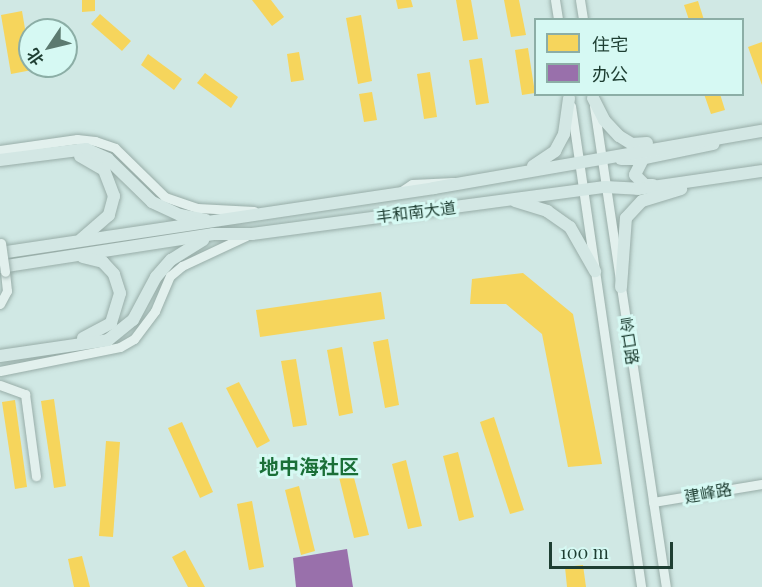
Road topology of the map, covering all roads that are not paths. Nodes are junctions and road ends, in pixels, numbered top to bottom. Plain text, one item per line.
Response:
1 (555, 0) edge
2 (580, 0) edge
3 (558, 18) edge
4 (583, 18) edge
5 (569, 96) edge
6 (593, 96) edge
7 (762, 130) edge
8 (740, 134) junction
9 (705, 140) junction
10 (665, 146) junction
11 (0, 150) edge
12 (601, 159) junction
13 (640, 159) junction
14 (0, 160) edge
15 (579, 162) junction
16 (0, 165) edge
17 (762, 171) edge
18 (520, 172) junction
19 (714, 178) junction
20 (671, 184) junction
21 (605, 187) junction
22 (583, 190) junction
23 (512, 200) junction
24 (268, 212) junction
25 (219, 222) junction
26 (213, 234) junction
27 (252, 234) junction
28 (77, 242) junction
29 (0, 244) edge
30 (70, 256) junction
31 (3, 269) edge
32 (595, 271) junction
33 (621, 287) junction
34 (0, 304) edge
35 (0, 350) edge
36 (0, 356) edge
37 (0, 371) edge
38 (0, 385) edge
39 (36, 476) dead end
40 (762, 484) edge
41 (653, 502) junction
42 (641, 587) edge
43 (666, 587) edge

1 - 3 street
2 - 4 street
5 - 15 street, 岭口路
5 - 18 main road
6 - 9 main road
6 - 12 street, 岭口路
7 - 8 main road, 丰和南大道
8 - 9 main road, 丰和南大道
8 - 13 main road
9 - 10 main road, 丰和南大道
10 - 12 main road, 丰和南大道
10 - 13 main road
11 - 24 street
12 - 13 main road
12 - 15 main road, 丰和南大道
12 - 21 street, 岭口路
13 - 20 main road
14 - 25 main road
15 - 18 main road, 丰和南大道
15 - 22 street, 岭口路
16 - 28 main road
17 - 19 main road, 丰和南大道
18 - 24 main road, 丰和南大道
19 - 20 main road, 丰和南大道
19 - 33 main road
20 - 21 main road, 丰和南大道
21 - 22 main road, 丰和南大道
21 - 33 street, 岭口路
22 - 23 main road, 丰和南大道
22 - 32 street, 岭口路
23 - 27 main road, 丰和南大道
23 - 32 main road
24 - 25 main road, 丰和南大道
25 - 28 main road, 丰和南大道
26 - 27 main road, 丰和南大道
26 - 30 main road, 丰和南大道
26 - 36 main road
27 - 37 street
28 - 29 main road, 丰和南大道
29 - 31 street, bridge
30 - 31 main road, 丰和南大道
30 - 35 main road
31 - 34 street
32 - 42 street, 岭口路
33 - 41 street, 岭口路
38 - 39 street
40 - 41 street, 建峰路
41 - 43 street, 岭口路

